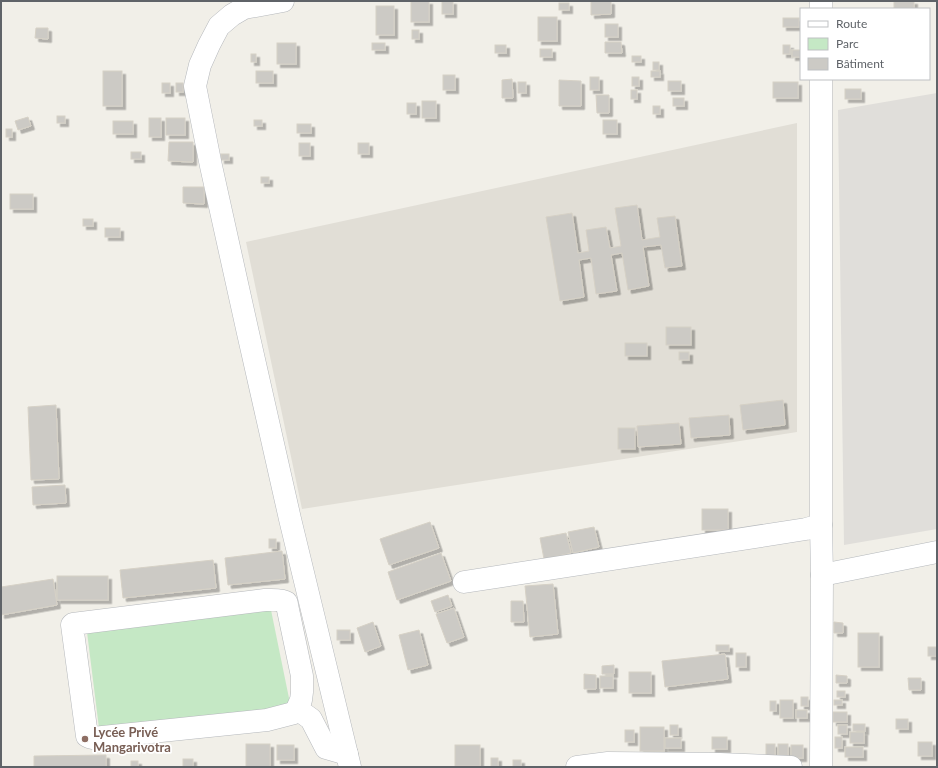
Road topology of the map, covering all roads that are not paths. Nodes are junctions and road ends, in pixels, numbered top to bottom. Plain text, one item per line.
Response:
1 (283, 1) edge
2 (821, 80) edge
3 (821, 525) junction
4 (937, 552) edge
5 (822, 575) junction
6 (464, 582) dead end
7 (297, 709) junction
8 (349, 760) edge
9 (577, 767) edge
10 (790, 767) edge
11 (822, 767) edge

1 - 8 street
2 - 3 street
3 - 5 street
3 - 6 street
4 - 5 street
5 - 11 street
7 - 7 street
7 - 8 street
9 - 10 street

